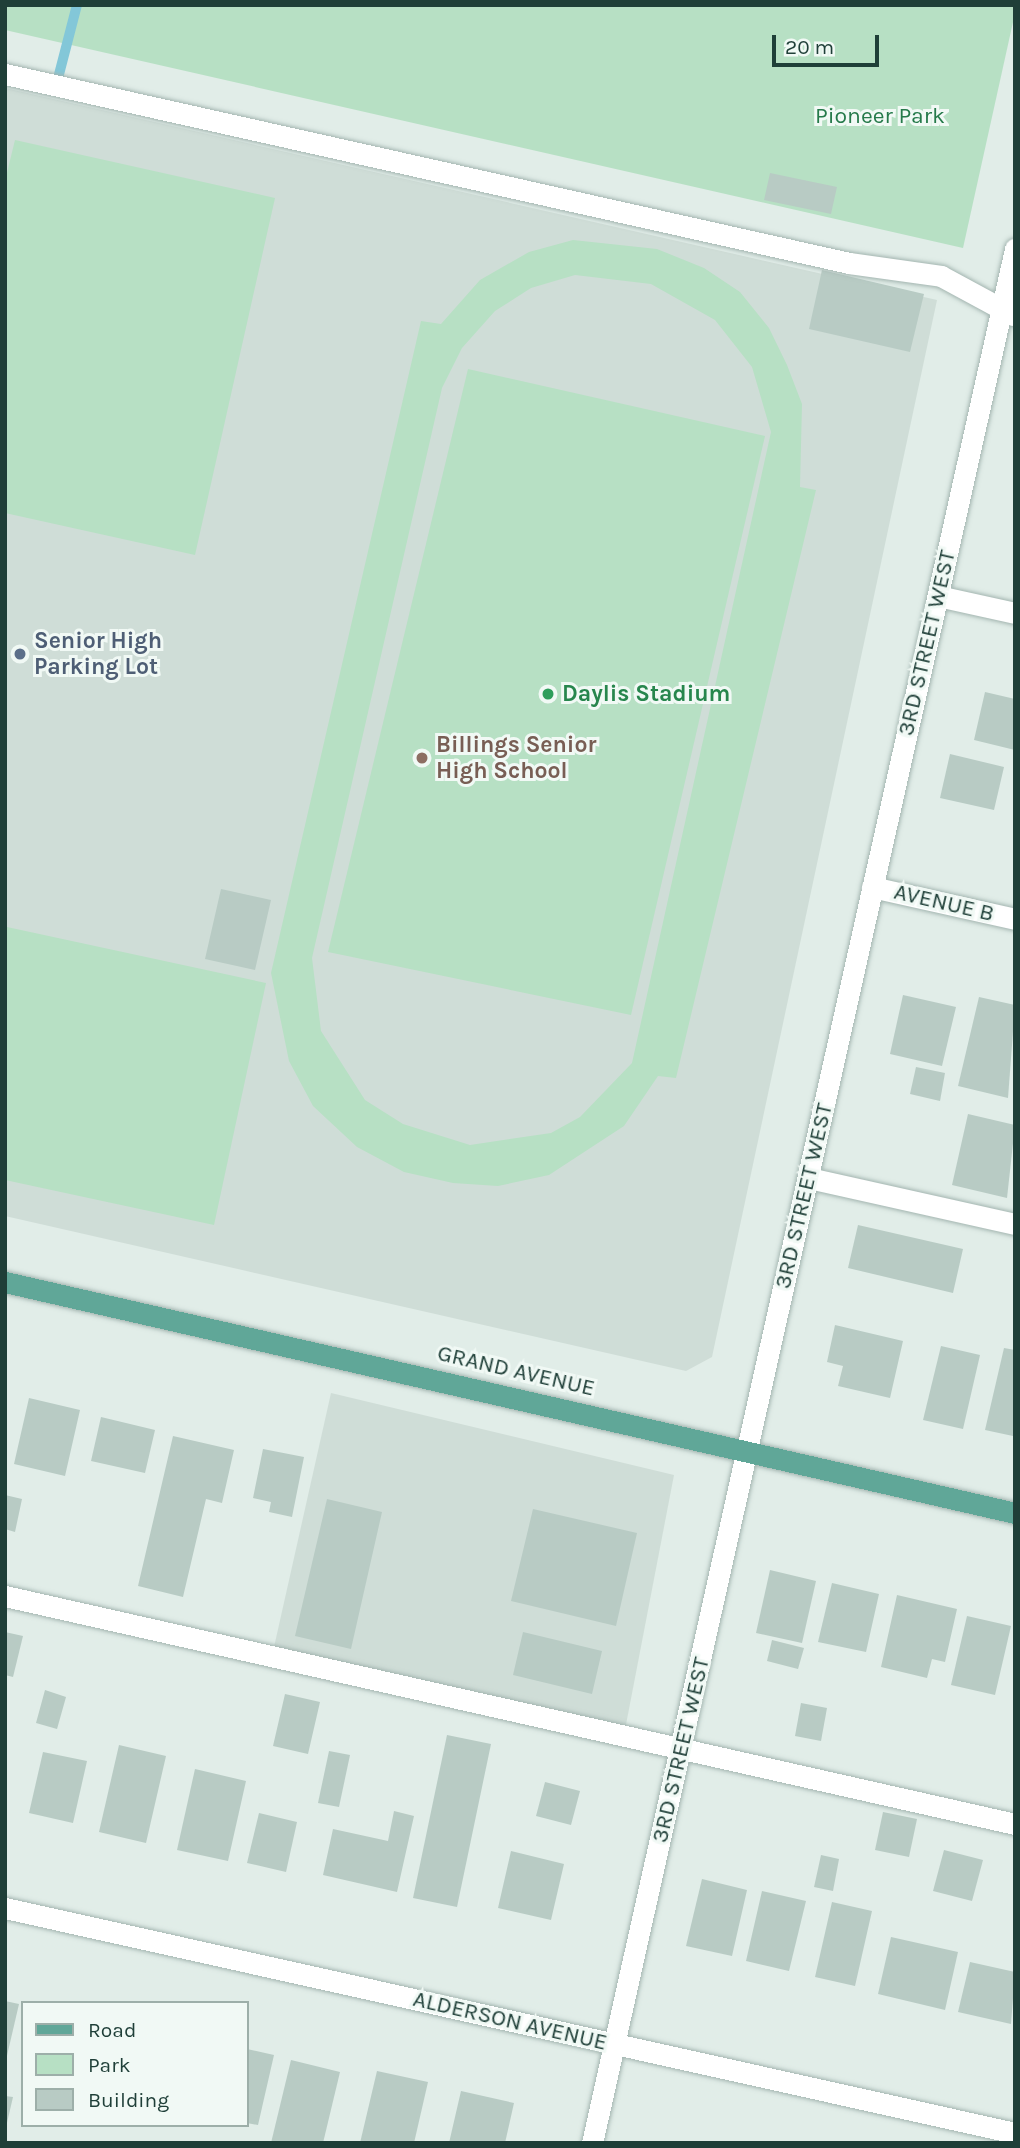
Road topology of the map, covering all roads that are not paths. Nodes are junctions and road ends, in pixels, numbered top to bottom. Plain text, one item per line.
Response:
1 (5, 74) edge
2 (1015, 249) edge
3 (1008, 314) edge
4 (937, 596) junction
5 (1015, 613) edge
6 (872, 887) junction
7 (1015, 919) edge
8 (808, 1178) junction
9 (1015, 1224) edge
10 (5, 1282) edge
11 (747, 1451) junction
12 (1015, 1513) edge
13 (5, 1596) edge
14 (681, 1747) junction
15 (1015, 1824) edge
16 (5, 1908) edge
17 (614, 2044) junction
18 (1015, 2133) edge
19 (592, 2143) edge

1 - 3 street
2 - 3 street, 3RD STREET WEST
3 - 4 street, 3RD STREET WEST
4 - 5 street
4 - 6 street, 3RD STREET WEST
6 - 7 street, AVENUE B
6 - 8 street, 3RD STREET WEST
8 - 9 street
8 - 11 street, 3RD STREET WEST
10 - 11 main road, GRAND AVENUE
11 - 12 main road, GRAND AVENUE
11 - 14 street, 3RD STREET WEST
13 - 14 street
14 - 15 street
14 - 17 street, 3RD STREET WEST
16 - 17 street, ALDERSON AVENUE
17 - 18 street, ALDERSON AVENUE
17 - 19 street, 3RD STREET WEST

